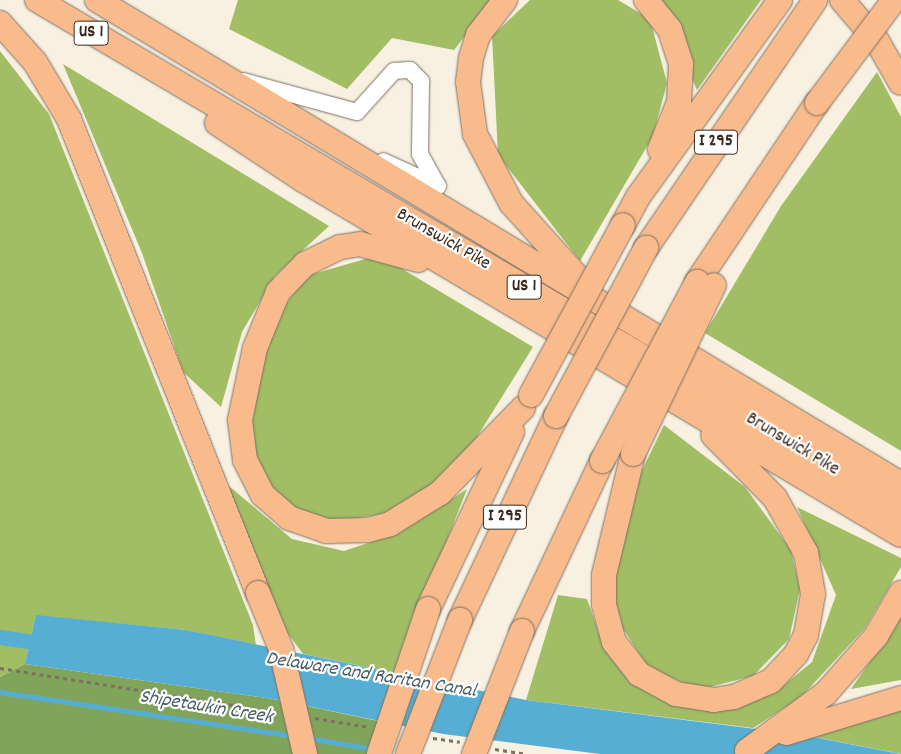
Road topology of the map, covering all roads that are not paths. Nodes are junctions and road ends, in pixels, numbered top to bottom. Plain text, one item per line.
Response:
1 (37, 0) edge
2 (98, 0) edge
3 (504, 0) edge
4 (646, 0) edge
5 (815, 0) edge
6 (842, 0) edge
7 (894, 0) edge
8 (773, 9) edge
9 (0, 23) edge
10 (146, 66) junction
11 (228, 76) junction
12 (901, 83) edge
13 (334, 138) junction
14 (638, 197) junction
15 (470, 280) junction
16 (706, 283) junction
17 (603, 307) junction
18 (527, 402) junction
19 (683, 407) junction
20 (901, 484) edge
21 (901, 510) edge
22 (901, 534) edge
23 (901, 593) edge
24 (901, 698) edge
25 (477, 749) edge
26 (744, 752) edge
27 (305, 754) edge
28 (379, 754) edge
29 (408, 754) edge

1 - 10 highway, Brunswick Pike / US 1
2 - 11 highway, Brunswick Pike / US 1
3 - 17 highway
4 - 14 highway
5 - 29 highway, I 295, bridge
6 - 12 highway
7 - 16 highway, bridge
8 - 14 highway
9 - 27 highway, bridge
10 - 15 highway
10 - 21 highway, Brunswick Pike / US 1
11 - 13 highway, Brunswick Pike / US 1
11 - 13 lane
13 - 17 highway, Brunswick Pike / US 1
14 - 18 highway, bridge
15 - 18 highway
15 - 19 highway
16 - 19 highway, bridge
16 - 25 highway, bridge
17 - 20 highway, Brunswick Pike / US 1
18 - 28 highway, bridge
19 - 22 highway
23 - 26 highway
24 - 26 highway

